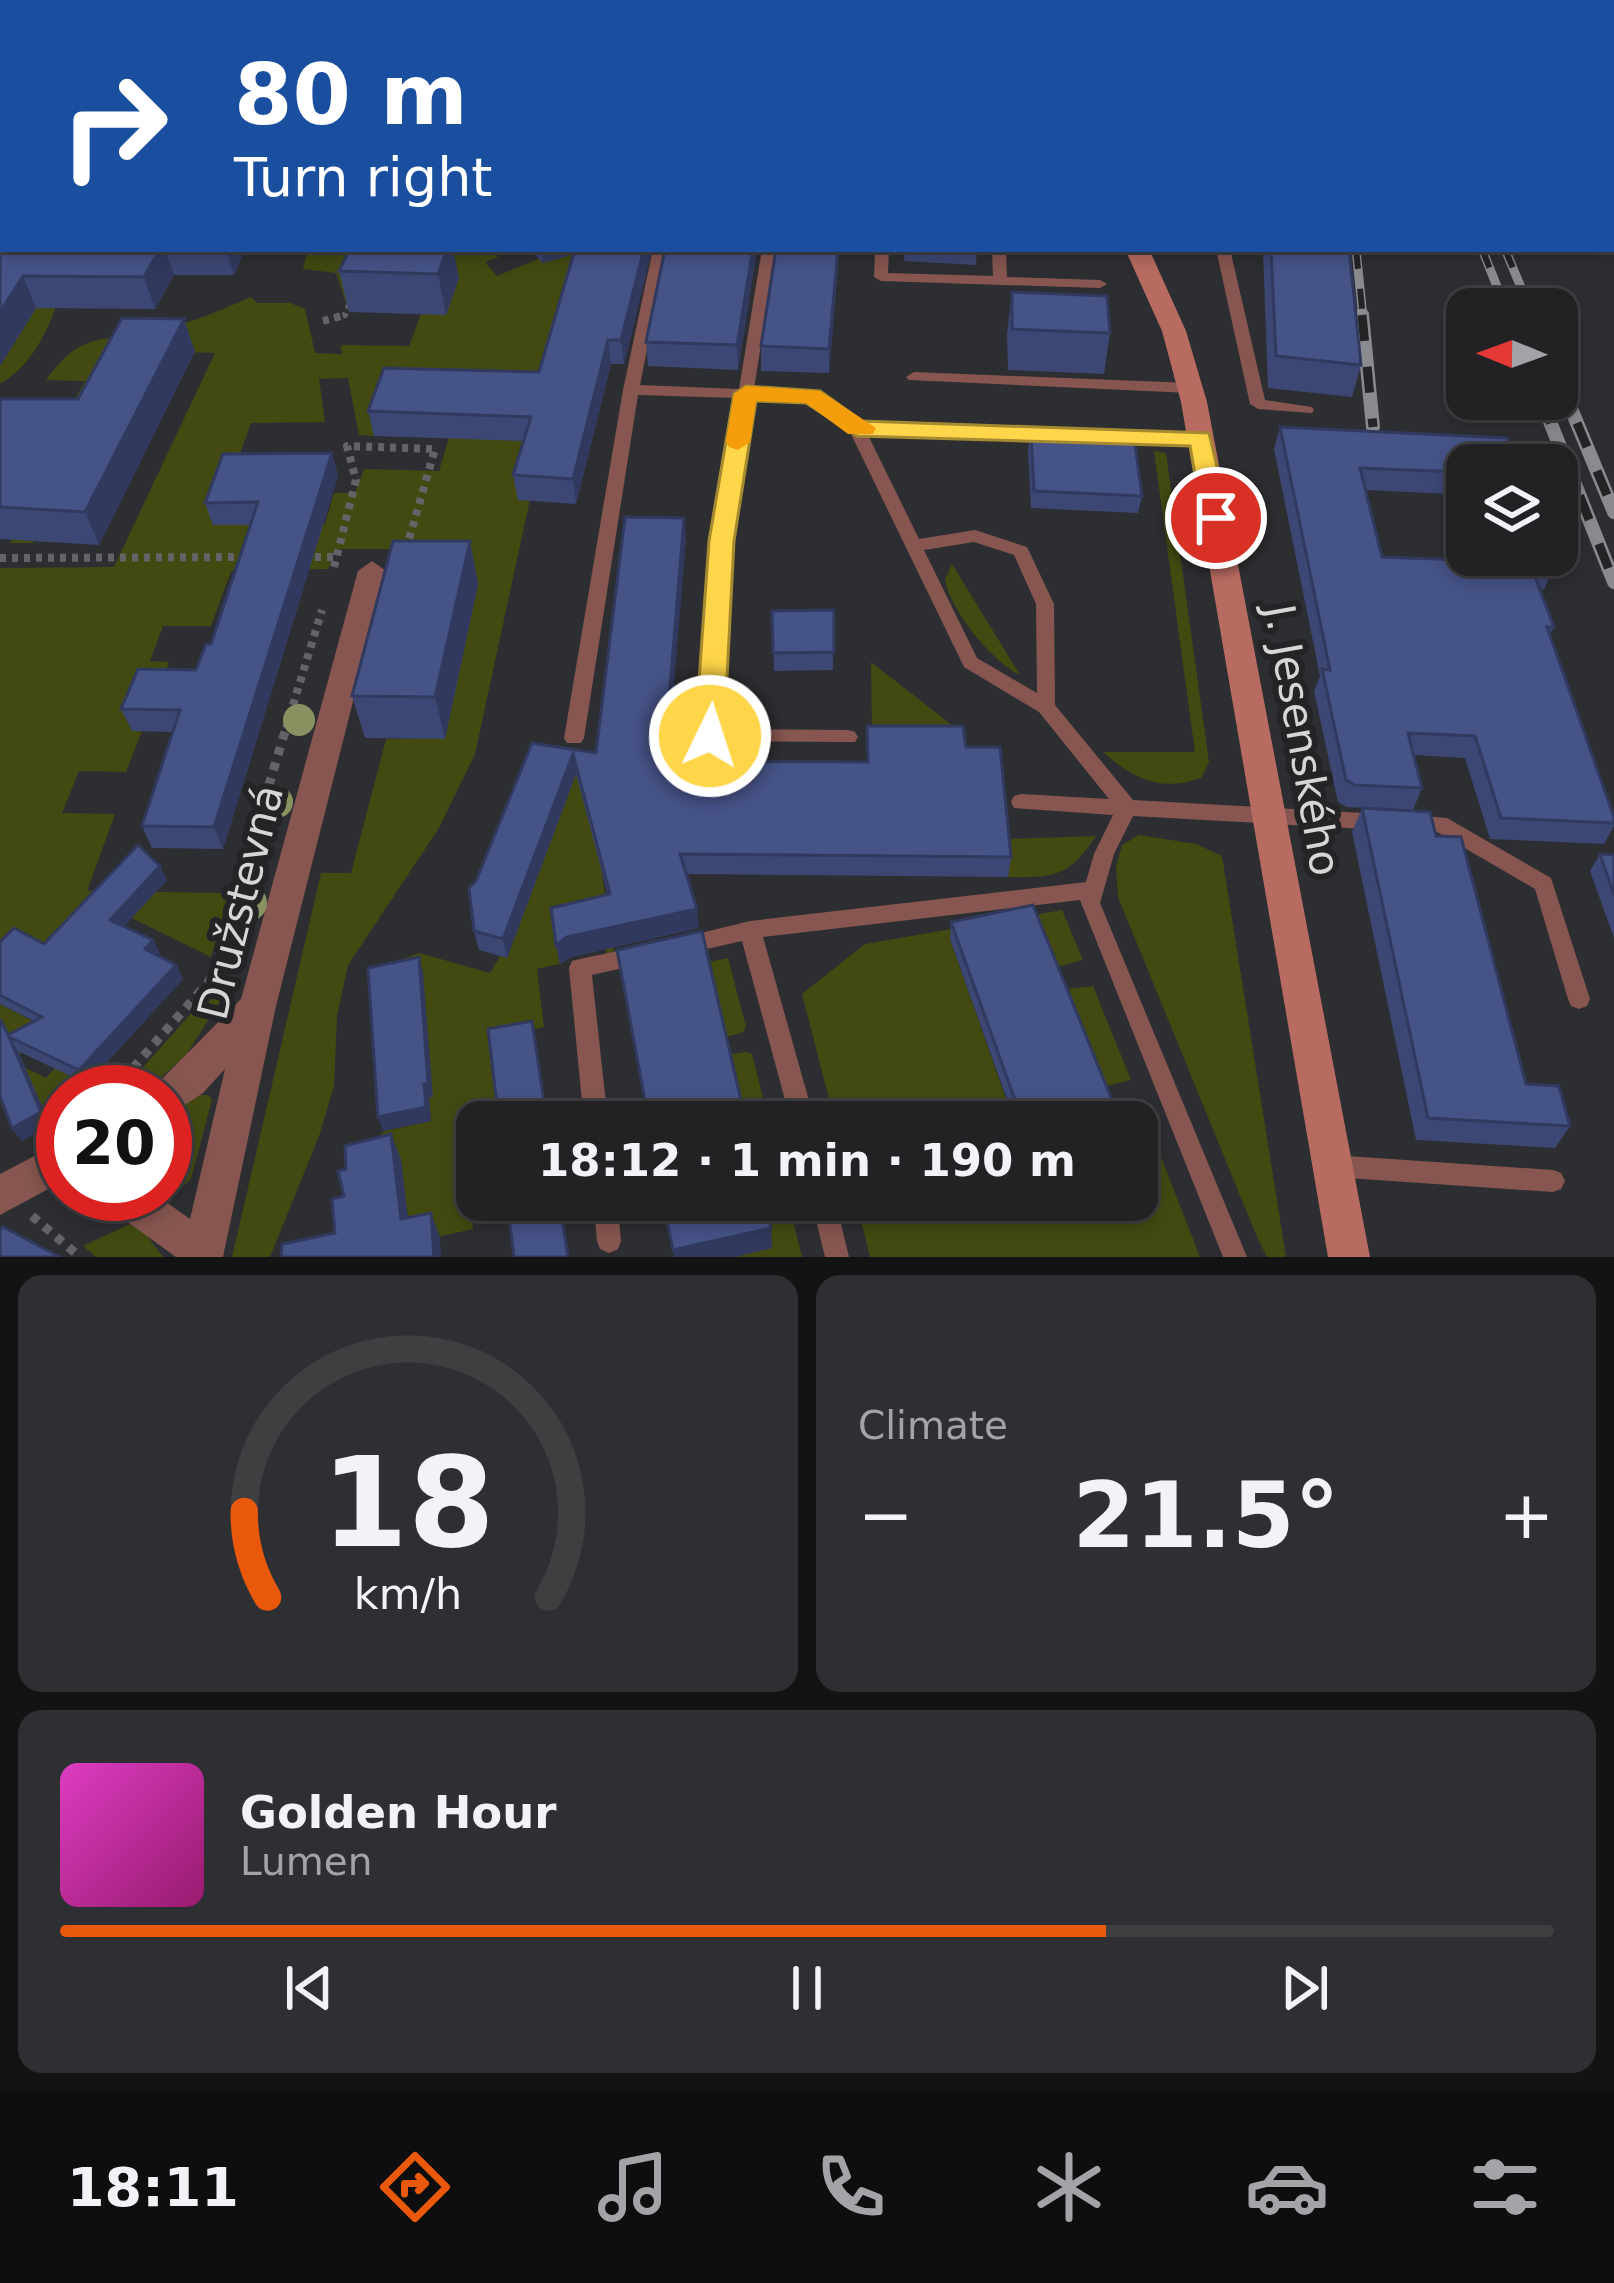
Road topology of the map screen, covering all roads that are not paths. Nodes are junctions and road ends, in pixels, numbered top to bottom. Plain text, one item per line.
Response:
1 (660, 252) edge
2 (770, 252) edge
3 (882, 252) edge
4 (999, 252) edge
5 (1138, 252) edge
6 (1224, 252) edge
7 (1000, 281) junction
8 (1100, 284) dead end
9 (914, 377) dead end
10 (1190, 388) junction
11 (631, 389) junction
12 (746, 394) junction
13 (1306, 410) dead end
14 (857, 428) junction
15 (1201, 439) junction
16 (914, 546) junction
17 (372, 571) dead end
18 (1046, 707) junction
19 (848, 737) dead end
20 (574, 738) dead end
21 (1021, 802) dead end
22 (1127, 807) junction
23 (1272, 818) junction
24 (1094, 890) junction
25 (750, 930) junction
26 (1579, 999) dead end
27 (258, 1006) junction
28 (192, 1079) edge
29 (594, 1101) edge
30 (797, 1101) edge
31 (1333, 1166) junction
32 (1553, 1181) dead end
33 (36, 1182) edge
34 (6, 1207) edge
35 (158, 1221) edge
36 (607, 1221) edge
37 (828, 1221) edge
38 (609, 1241) dead end
39 (202, 1254) edge
40 (837, 1257) edge
41 (1235, 1257) edge
42 (1349, 1257) edge

1 - 11 lane
2 - 12 lane
3 - 7 lane
4 - 7 lane
5 - 10 street, J. Jesenského
6 - 13 lane
7 - 8 lane
9 - 10 lane
10 - 15 street, J. Jesenského
11 - 12 lane
11 - 20 lane
12 - 14 lane
12 - 19 lane
14 - 15 lane
14 - 16 lane
15 - 23 street, J. Jesenského
16 - 18 lane
16 - 18 lane
17 - 27 street, Družstevná
18 - 22 lane
21 - 22 lane
22 - 23 lane
22 - 24 lane
23 - 26 lane
23 - 31 street, J. Jesenského
24 - 25 lane
24 - 41 lane
25 - 29 lane
25 - 30 lane
27 - 28 street
27 - 39 street, Družstevná
31 - 32 lane
31 - 42 street, J. Jesenského
33 - 34 street
35 - 39 street
36 - 38 lane
37 - 40 lane

